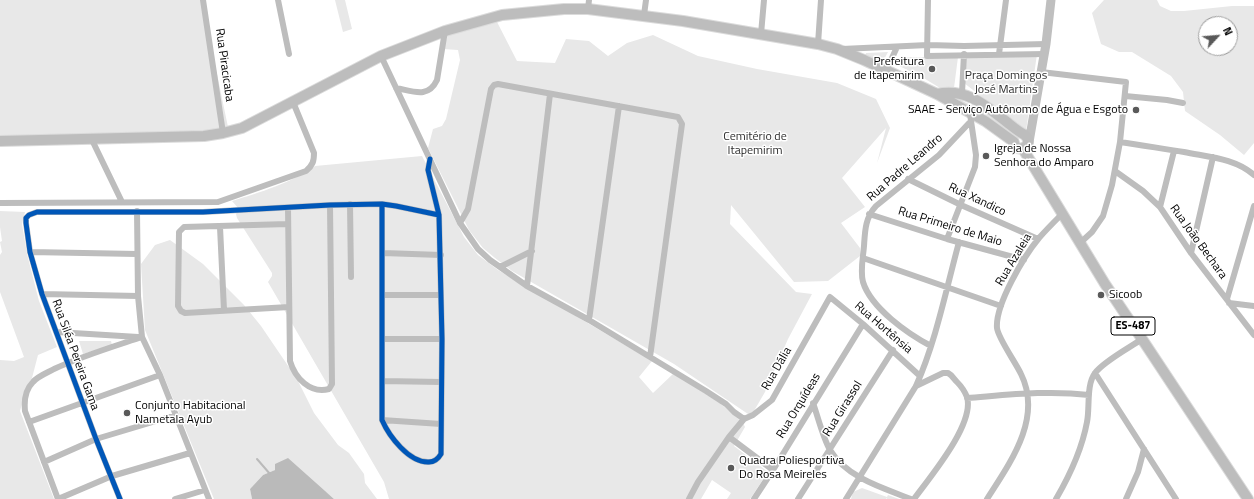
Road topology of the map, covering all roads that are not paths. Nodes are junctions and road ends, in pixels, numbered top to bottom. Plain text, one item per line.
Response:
1 (203, 0) edge
2 (278, 0) edge
3 (646, 0) edge
4 (764, 0) edge
5 (821, 0) edge
6 (928, 0) edge
7 (1006, 0) edge
8 (1051, 0) edge
9 (589, 4) edge
10 (644, 15) junction
11 (445, 31) junction
12 (761, 34) junction
13 (818, 44) junction
14 (1046, 44) junction
15 (928, 45) junction
16 (1001, 45) junction
17 (964, 46) junction
18 (897, 47) junction
19 (837, 49) junction
20 (289, 54) dead end
21 (999, 54) junction
22 (1045, 54) junction
23 (381, 56) junction
24 (964, 56) junction
25 (886, 71) junction
26 (1041, 72) junction
27 (396, 88) junction
28 (962, 93) junction
29 (550, 94) junction
30 (937, 94) junction
31 (1125, 96) junction
32 (293, 102) junction
33 (1183, 103) dead end
34 (619, 106) junction
35 (971, 117) junction
36 (223, 133) junction
37 (92, 140) junction
38 (0, 141) edge
39 (1025, 142) junction
40 (1120, 142) junction
41 (1174, 151) junction
42 (1213, 158) junction
43 (430, 159) junction
44 (1115, 171) junction
45 (1254, 175) edge
46 (908, 179) junction
47 (122, 202) junction
48 (218, 202) junction
49 (0, 203) edge
50 (350, 204) junction
51 (382, 204) junction
52 (330, 205) junction
53 (960, 205) junction
54 (1254, 206) edge
55 (1160, 207) junction
56 (288, 208) junction
57 (137, 211) junction
58 (203, 212) junction
59 (869, 214) junction
60 (1062, 214) junction
61 (440, 215) junction
62 (460, 222) junction
63 (288, 224) junction
64 (220, 227) junction
65 (947, 239) junction
66 (1038, 239) junction
67 (959, 242) junction
68 (1080, 243) junction
69 (532, 251) junction
70 (30, 252) junction
71 (383, 253) junction
72 (1191, 253) junction
73 (137, 254) junction
74 (441, 255) junction
75 (863, 258) junction
76 (1024, 260) junction
77 (500, 267) junction
78 (351, 277) dead end
79 (527, 286) junction
80 (947, 288) junction
81 (42, 294) junction
82 (382, 295) junction
83 (441, 295) junction
84 (138, 296) junction
85 (830, 297) joint
86 (1228, 301) junction
87 (1001, 306) junction
88 (1254, 306) edge
89 (289, 307) junction
90 (224, 310) junction
91 (588, 320) junction
92 (863, 324) junction
93 (57, 332) junction
94 (1254, 335) edge
95 (142, 337) junction
96 (383, 339) junction
97 (442, 339) junction
98 (1142, 339) junction
99 (931, 346) junction
100 (893, 350) junction
101 (650, 357) junction
102 (68, 363) junction
103 (1095, 373) junction
104 (160, 375) junction
105 (920, 376) junction
106 (382, 381) junction
107 (441, 382) junction
108 (916, 386) junction
109 (1027, 393) junction
110 (1089, 395) junction
111 (967, 398) junction
112 (82, 402) junction
113 (813, 403) junction
114 (176, 415) junction
115 (744, 419) junction
116 (382, 420) junction
117 (29, 422) junction
118 (441, 424) junction
119 (729, 437) junction
120 (96, 439) junction
121 (1144, 449) junction
122 (830, 450) junction
123 (190, 453) junction
124 (44, 462) junction
125 (774, 470) junction
126 (112, 476) junction
127 (859, 478) junction
128 (205, 490) junction
129 (58, 499) edge
130 (120, 499) edge
131 (175, 499) edge
132 (209, 499) edge
133 (689, 499) edge
134 (754, 499) edge
135 (798, 499) edge
136 (846, 499) edge
137 (911, 499) edge
138 (914, 499) edge
139 (987, 499) edge
140 (1056, 499) edge
141 (1126, 499) edge
142 (1176, 499) edge
143 (1248, 499) edge

1 - 36 street, Rua Piracicaba
2 - 20 street
3 - 10 street
4 - 12 street
5 - 13 street
6 - 15 street
7 - 16 street
8 - 14 main road
9 - 10 main road
9 - 11 main road
10 - 12 main road
11 - 23 main road
11 - 27 street
12 - 13 main road
13 - 19 main road
14 - 16 street
14 - 22 main road
15 - 17 street
15 - 18 street
15 - 24 street
16 - 17 street
16 - 21 street
17 - 24 street
18 - 19 street
18 - 25 street
19 - 25 main road
21 - 22 street
21 - 24 street
22 - 26 main road
23 - 27 street
23 - 32 main road
24 - 28 street
25 - 30 main road
26 - 31 street
26 - 39 main road
27 - 43 street
28 - 30 main road
28 - 39 main road
29 - 34 street
29 - 62 street
29 - 69 street
30 - 35 main road
31 - 33 street
31 - 40 street
32 - 36 main road
32 - 48 street
34 - 91 street
34 - 101 street
35 - 39 main road, ES-487
35 - 46 street, Rua Padre Leandro
35 - 53 street
36 - 37 main road
37 - 38 main road
37 - 47 street
39 - 60 main road, ES-487
40 - 41 street
40 - 44 street
41 - 42 street
41 - 55 street
42 - 45 street
42 - 72 street
43 - 61 street
43 - 62 street
44 - 55 street, Rua João Bechara
44 - 68 street
46 - 53 street, Rua Xandico
46 - 59 street, Rua Padre Leandro
47 - 48 street
47 - 49 street
48 - 58 street
50 - 51 street
50 - 52 street
50 - 78 street
51 - 61 street
51 - 71 street
52 - 56 street
52 - 89 street
53 - 65 street
53 - 66 street, Rua Xandico
54 - 86 street
55 - 72 street, Rua João Bechara
56 - 58 street
56 - 63 street
57 - 58 street
57 - 70 street, Rua Siléa Pereira Gama
57 - 73 street
59 - 65 street, Rua Primeiro de Maio
59 - 75 street, Rua Padre Leandro
60 - 66 street, Rua Azaleia
60 - 68 main road, ES-487
61 - 74 street
62 - 77 street
63 - 64 street
63 - 89 street
64 - 90 street
64 - 90 street
65 - 67 street, Rua Primeiro de Maio
66 - 76 street, Rua Azaleia
67 - 76 street, Rua Primeiro de Maio
67 - 80 street
68 - 98 main road, ES-487
69 - 77 street
69 - 79 street
70 - 73 street
70 - 81 street, Rua Siléa Pereira Gama
71 - 74 street
71 - 82 street
72 - 86 street, Rua João Bechara
73 - 84 street
74 - 83 street
75 - 80 street
75 - 99 street, Rua Padre Leandro
76 - 87 street, Rua Azaleia
77 - 79 street
79 - 91 street
80 - 87 street
80 - 99 street
81 - 84 street
81 - 93 street, Rua Siléa Pereira Gama
82 - 83 street
82 - 96 street
83 - 97 street
84 - 95 street
85 - 92 street, Rua Hortênsia
85 - 115 street, Rua Dália
86 - 88 street
86 - 94 street, Rua João Bechara
87 - 109 street, Rua Azaleia
89 - 90 street
91 - 101 street
92 - 100 street, Rua Hortênsia
92 - 113 street, Rua Orquídeas
93 - 95 street
93 - 102 street, Rua Siléa Pereira Gama
95 - 102 street
95 - 104 street
96 - 97 street
96 - 106 street
97 - 107 street
98 - 103 street
98 - 143 main road, ES-487
99 - 105 street
100 - 105 street, Rua Hortênsia
100 - 122 street, Rua Girassol
101 - 115 street
102 - 112 street, Rua Siléa Pereira Gama
102 - 117 street
103 - 110 street
103 - 121 street
104 - 112 street
104 - 114 street
105 - 108 street
106 - 107 street
106 - 116 street
107 - 118 street
108 - 111 street
108 - 127 street
109 - 110 street
109 - 111 street
109 - 139 street, Rua Azaleia
110 - 140 street
111 - 138 street
112 - 117 street
112 - 120 street, Rua Siléa Pereira Gama
113 - 122 street
113 - 125 street, Rua Orquídeas
114 - 120 street
114 - 123 street
115 - 119 street, Rua Dália
116 - 118 street
116 - 118 street
117 - 124 street
119 - 125 street
119 - 133 street, Rua Dália
120 - 124 street
120 - 126 street, Rua Siléa Pereira Gama
121 - 141 street
121 - 142 street
122 - 127 street
122 - 135 street, Rua Girassol
123 - 126 street
123 - 128 street
124 - 129 street
125 - 134 street, Rua Orquídeas
126 - 129 street
126 - 130 street, Rua Siléa Pereira Gama
127 - 136 street
127 - 137 street
128 - 131 street
128 - 132 street

